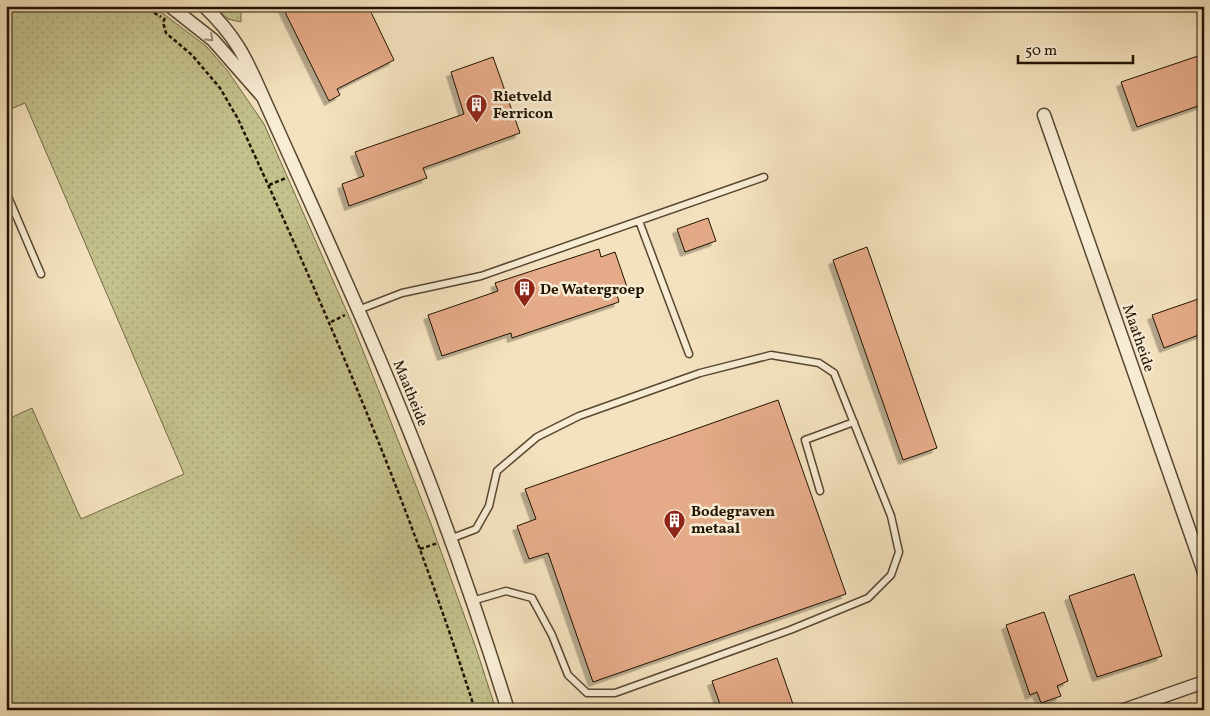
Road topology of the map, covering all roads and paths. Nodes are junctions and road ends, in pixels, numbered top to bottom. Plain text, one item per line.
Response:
1 (143, 6) edge
2 (204, 6) edge
3 (171, 7) edge
4 (165, 20) junction
5 (262, 97) junction
6 (1044, 115) dead end
7 (297, 173) junction
8 (764, 177) dead end
9 (269, 185) junction
10 (6, 192) edge
11 (639, 221) junction
12 (41, 274) dead end
13 (358, 310) junction
14 (689, 354) dead end
15 (854, 422) junction
16 (820, 491) dead end
17 (450, 539) junction
18 (420, 549) junction
19 (1204, 572) edge
20 (472, 601) junction
21 (1204, 682) edge
22 (475, 710) edge
23 (508, 710) edge
24 (1124, 710) edge

1 - 4 path
2 - 5 street, Maatheide
3 - 4 path
3 -> 5 street, Maatheide
4 - 9 path
5 - 7 street, Maatheide
6 - 19 street, Maatheide
7 - 9 path
7 - 13 street, Maatheide
8 - 11 lane
9 - 18 path
10 - 12 lane
11 - 13 lane
11 - 14 lane
13 - 17 street, Maatheide
15 - 16 lane
15 - 17 lane
15 - 20 lane
17 - 18 path
17 - 20 street, Maatheide
18 - 22 path
20 - 23 street, Maatheide
21 - 24 street

